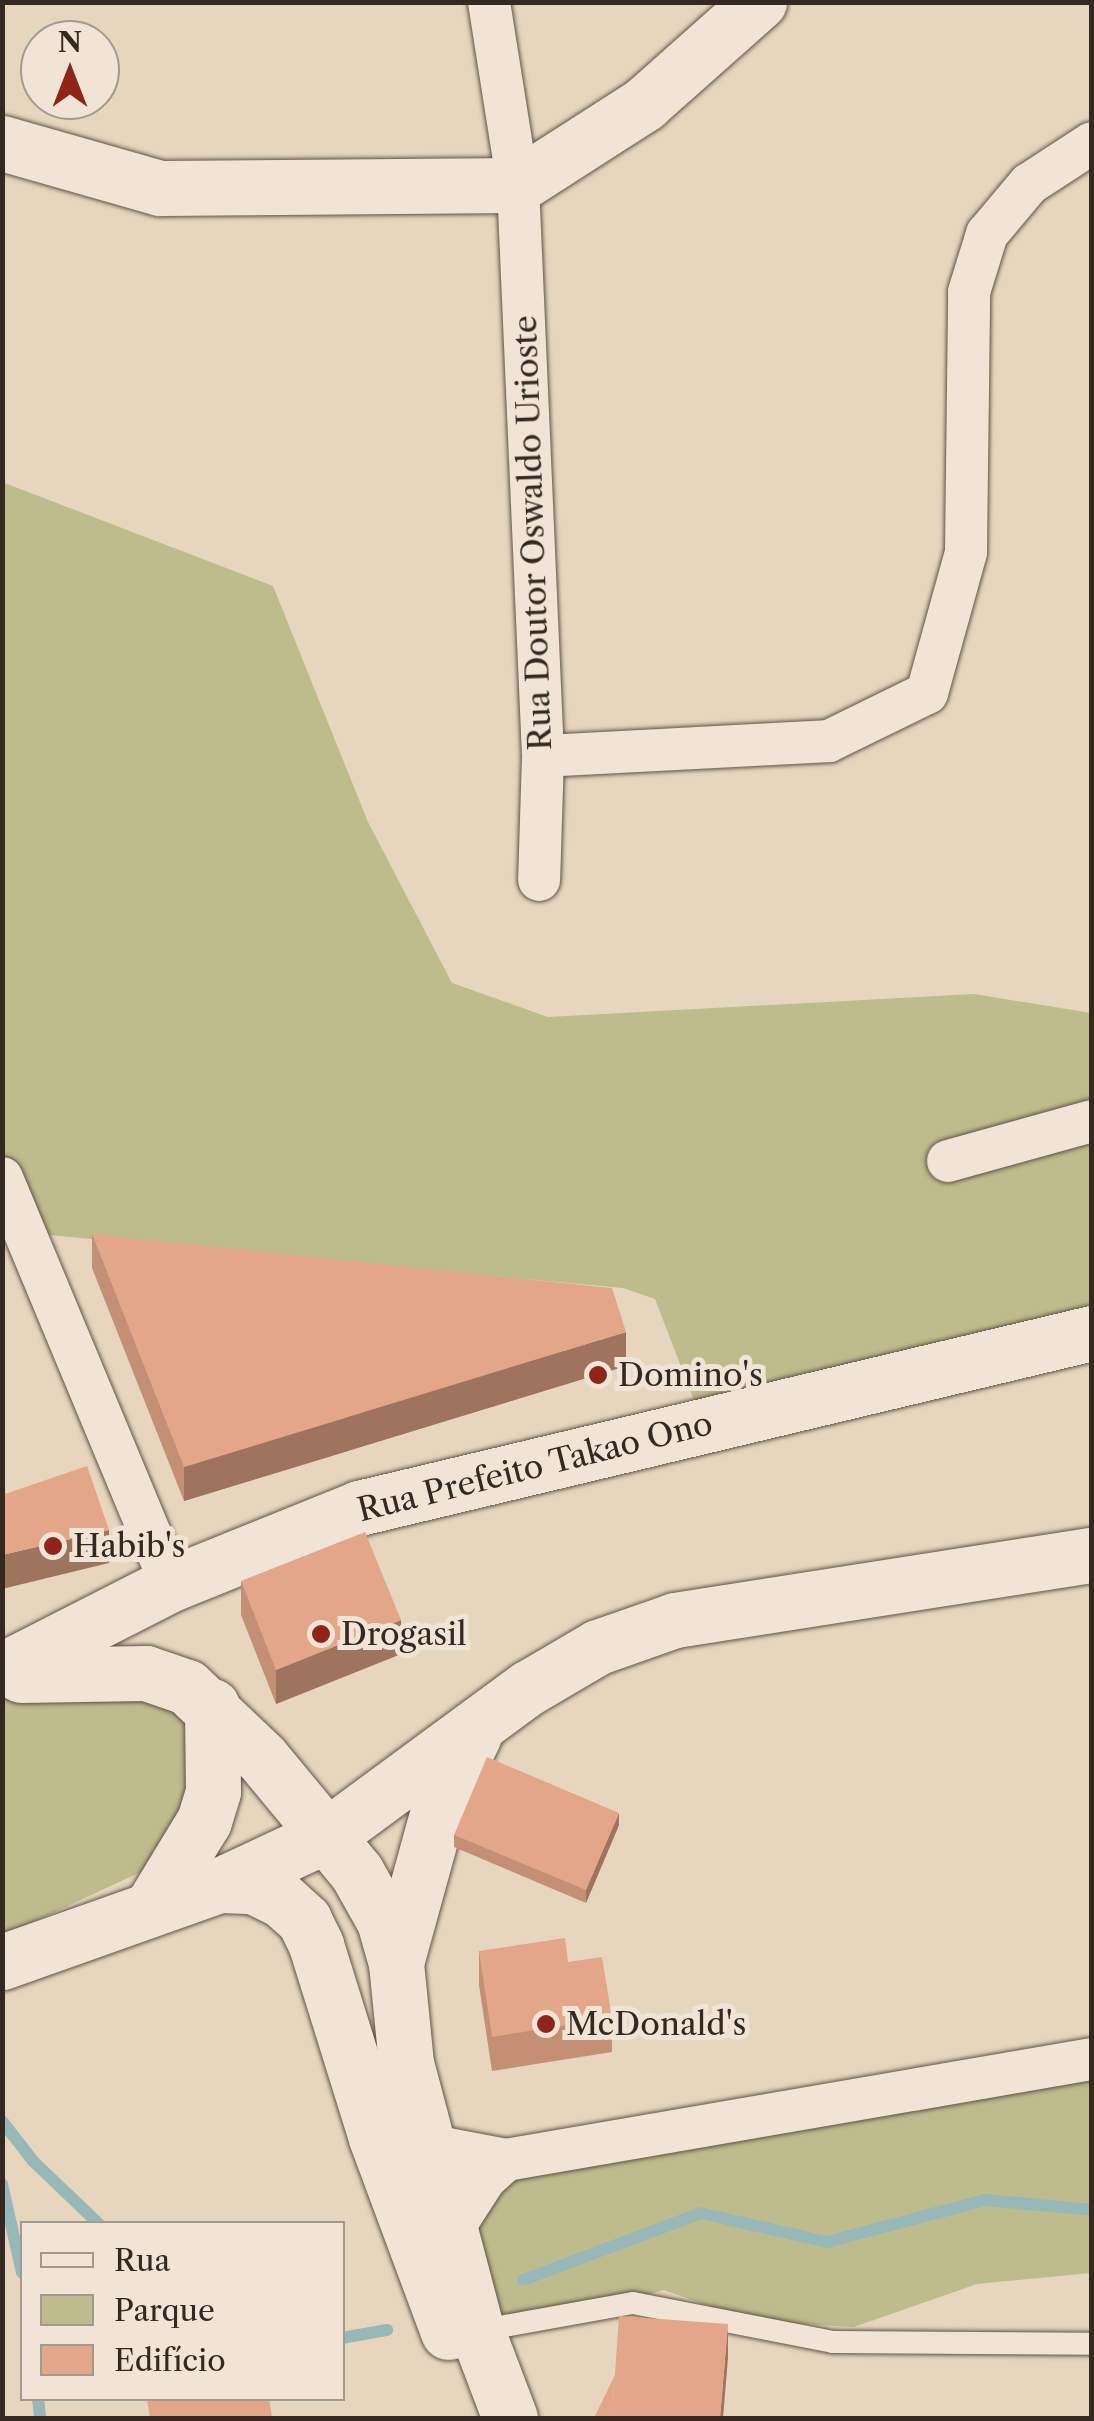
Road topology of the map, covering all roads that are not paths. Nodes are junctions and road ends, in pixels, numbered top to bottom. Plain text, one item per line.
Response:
1 (489, 2) edge
2 (759, 2) edge
3 (2, 143) edge
4 (1092, 143) edge
5 (518, 186) junction
6 (543, 756) junction
7 (539, 880) dead end
8 (1092, 1121) edge
9 (948, 1161) dead end
10 (2, 1178) edge
11 (1092, 1332) edge
12 (1092, 1555) edge
13 (171, 1584) junction
14 (2, 1674) edge
15 (212, 1706) junction
16 (482, 1722) junction
17 (330, 1833) junction
18 (189, 1896) junction
19 (2, 1962) edge
20 (396, 1963) junction
21 (1092, 2059) edge
22 (428, 2145) junction
23 (506, 2160) junction
24 (454, 2227) junction
25 (477, 2331) junction
26 (1092, 2344) edge
27 (478, 2418) edge
28 (510, 2418) edge

1 - 5 street, Rua Doutor Oswaldo Urioste
2 - 5 main road
3 - 5 main road
4 - 6 street
5 - 6 street, Rua Doutor Oswaldo Urioste
6 - 7 street, Rua Doutor Oswaldo Urioste
8 - 9 street
10 - 13 street
11 - 13 main road, Rua Prefeito Takao Ono
12 - 16 main road
13 - 14 main road, Rua Prefeito Takao Ono
14 - 15 main road
15 - 17 main road
15 - 18 main road
16 - 17 main road
16 - 20 main road
17 - 18 main road
17 - 20 main road
18 - 19 main road
18 - 27 main road
20 - 22 main road
21 - 23 street
22 - 23 street
22 - 24 main road
23 - 24 street
24 - 25 main road
25 - 26 lane
25 - 28 main road

